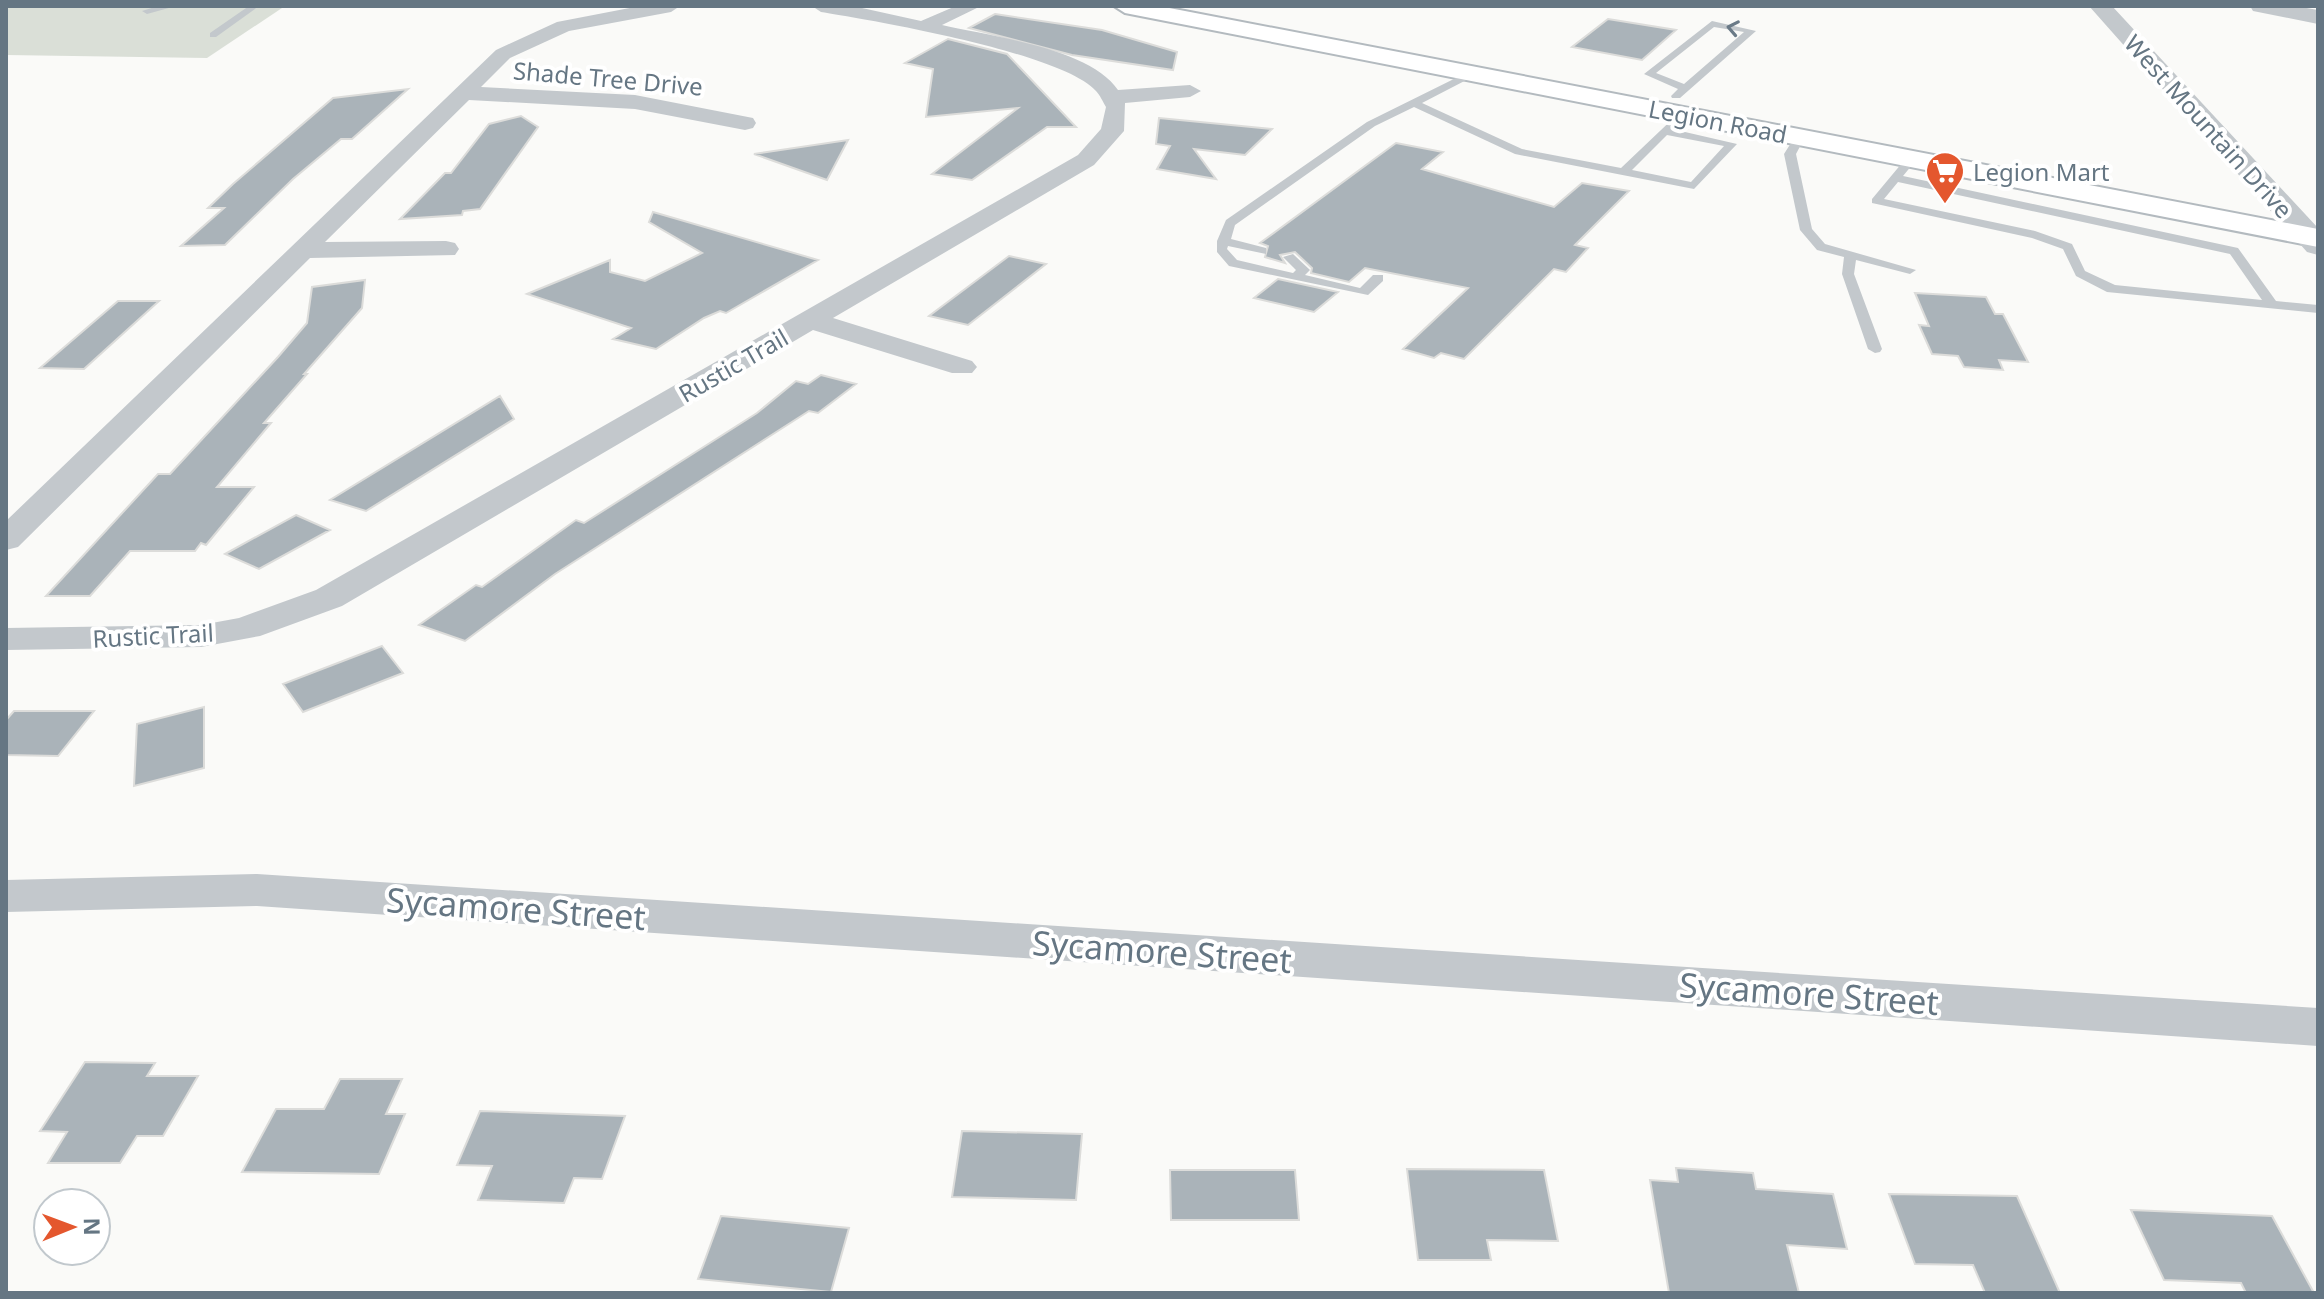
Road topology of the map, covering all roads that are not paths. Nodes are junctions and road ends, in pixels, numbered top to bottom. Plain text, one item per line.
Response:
1 (172, 6) edge
2 (255, 6) edge
3 (821, 6) edge
4 (972, 6) edge
5 (1125, 6) edge
6 (1197, 6) edge
7 (2100, 6) edge
8 (2261, 6) edge
9 (2307, 6) edge
10 (655, 7) edge
11 (2318, 8) edge
12 (147, 11) dead end
13 (921, 16) edge
14 (2318, 17) edge
15 (213, 35) dead end
16 (1472, 73) junction
17 (1190, 91) dead end
18 (464, 93) junction
19 (1113, 97) junction
20 (1414, 103) junction
21 (1677, 107) junction
22 (745, 123) dead end
23 (1800, 137) junction
24 (1907, 170) junction
25 (1624, 172) junction
26 (1946, 178) dead end
27 (1972, 183) junction
28 (2040, 196) junction
29 (2019, 231) junction
30 (2311, 232) edge
31 (1223, 241) junction
32 (446, 249) dead end
33 (304, 250) junction
34 (1262, 251) dead end
35 (1289, 257) dead end
36 (1850, 257) junction
37 (1910, 270) dead end
38 (1296, 277) junction
39 (1378, 278) dead end
40 (2272, 305) junction
41 (2318, 309) edge
42 (810, 320) junction
43 (1875, 349) dead end
44 (962, 367) dead end
45 (6, 540) edge
46 (6, 639) edge
47 (6, 896) edge
48 (2318, 1027) edge

1 - 12 lane
2 - 15 lane
3 - 13 street
4 - 13 street
5 - 16 main road, Legion Road
6 - 21 main road, Legion Road
7 - 30 street, West Mountain Drive
8 - 14 street
9 - 11 street
10 - 18 street
13 - 19 street
16 - 20 lane
16 - 21 main road, Legion Road
17 - 19 street
18 - 22 street, Shade Tree Drive
18 - 33 street
19 - 42 street, Rustic Trail
20 - 25 lane
20 - 31 lane
21 -> 21 lane
21 - 23 main road, Legion Road
21 - 25 lane
21 - 25 lane
21 - 30 main road, Legion Road
23 - 24 main road, Legion Road
23 - 36 lane
24 - 27 main road, Legion Road
24 - 29 lane
26 - 27 lane
27 - 28 main road, Legion Road
28 - 29 lane
28 - 30 main road, Legion Road
28 - 40 lane
29 - 40 lane
31 - 34 lane
31 - 38 lane
32 - 33 street
33 - 45 street
35 - 38 lane
36 - 37 lane
36 - 43 lane
38 - 39 lane
40 - 41 lane
42 - 44 street
42 - 46 street, Rustic Trail
47 - 48 street, Sycamore Street

